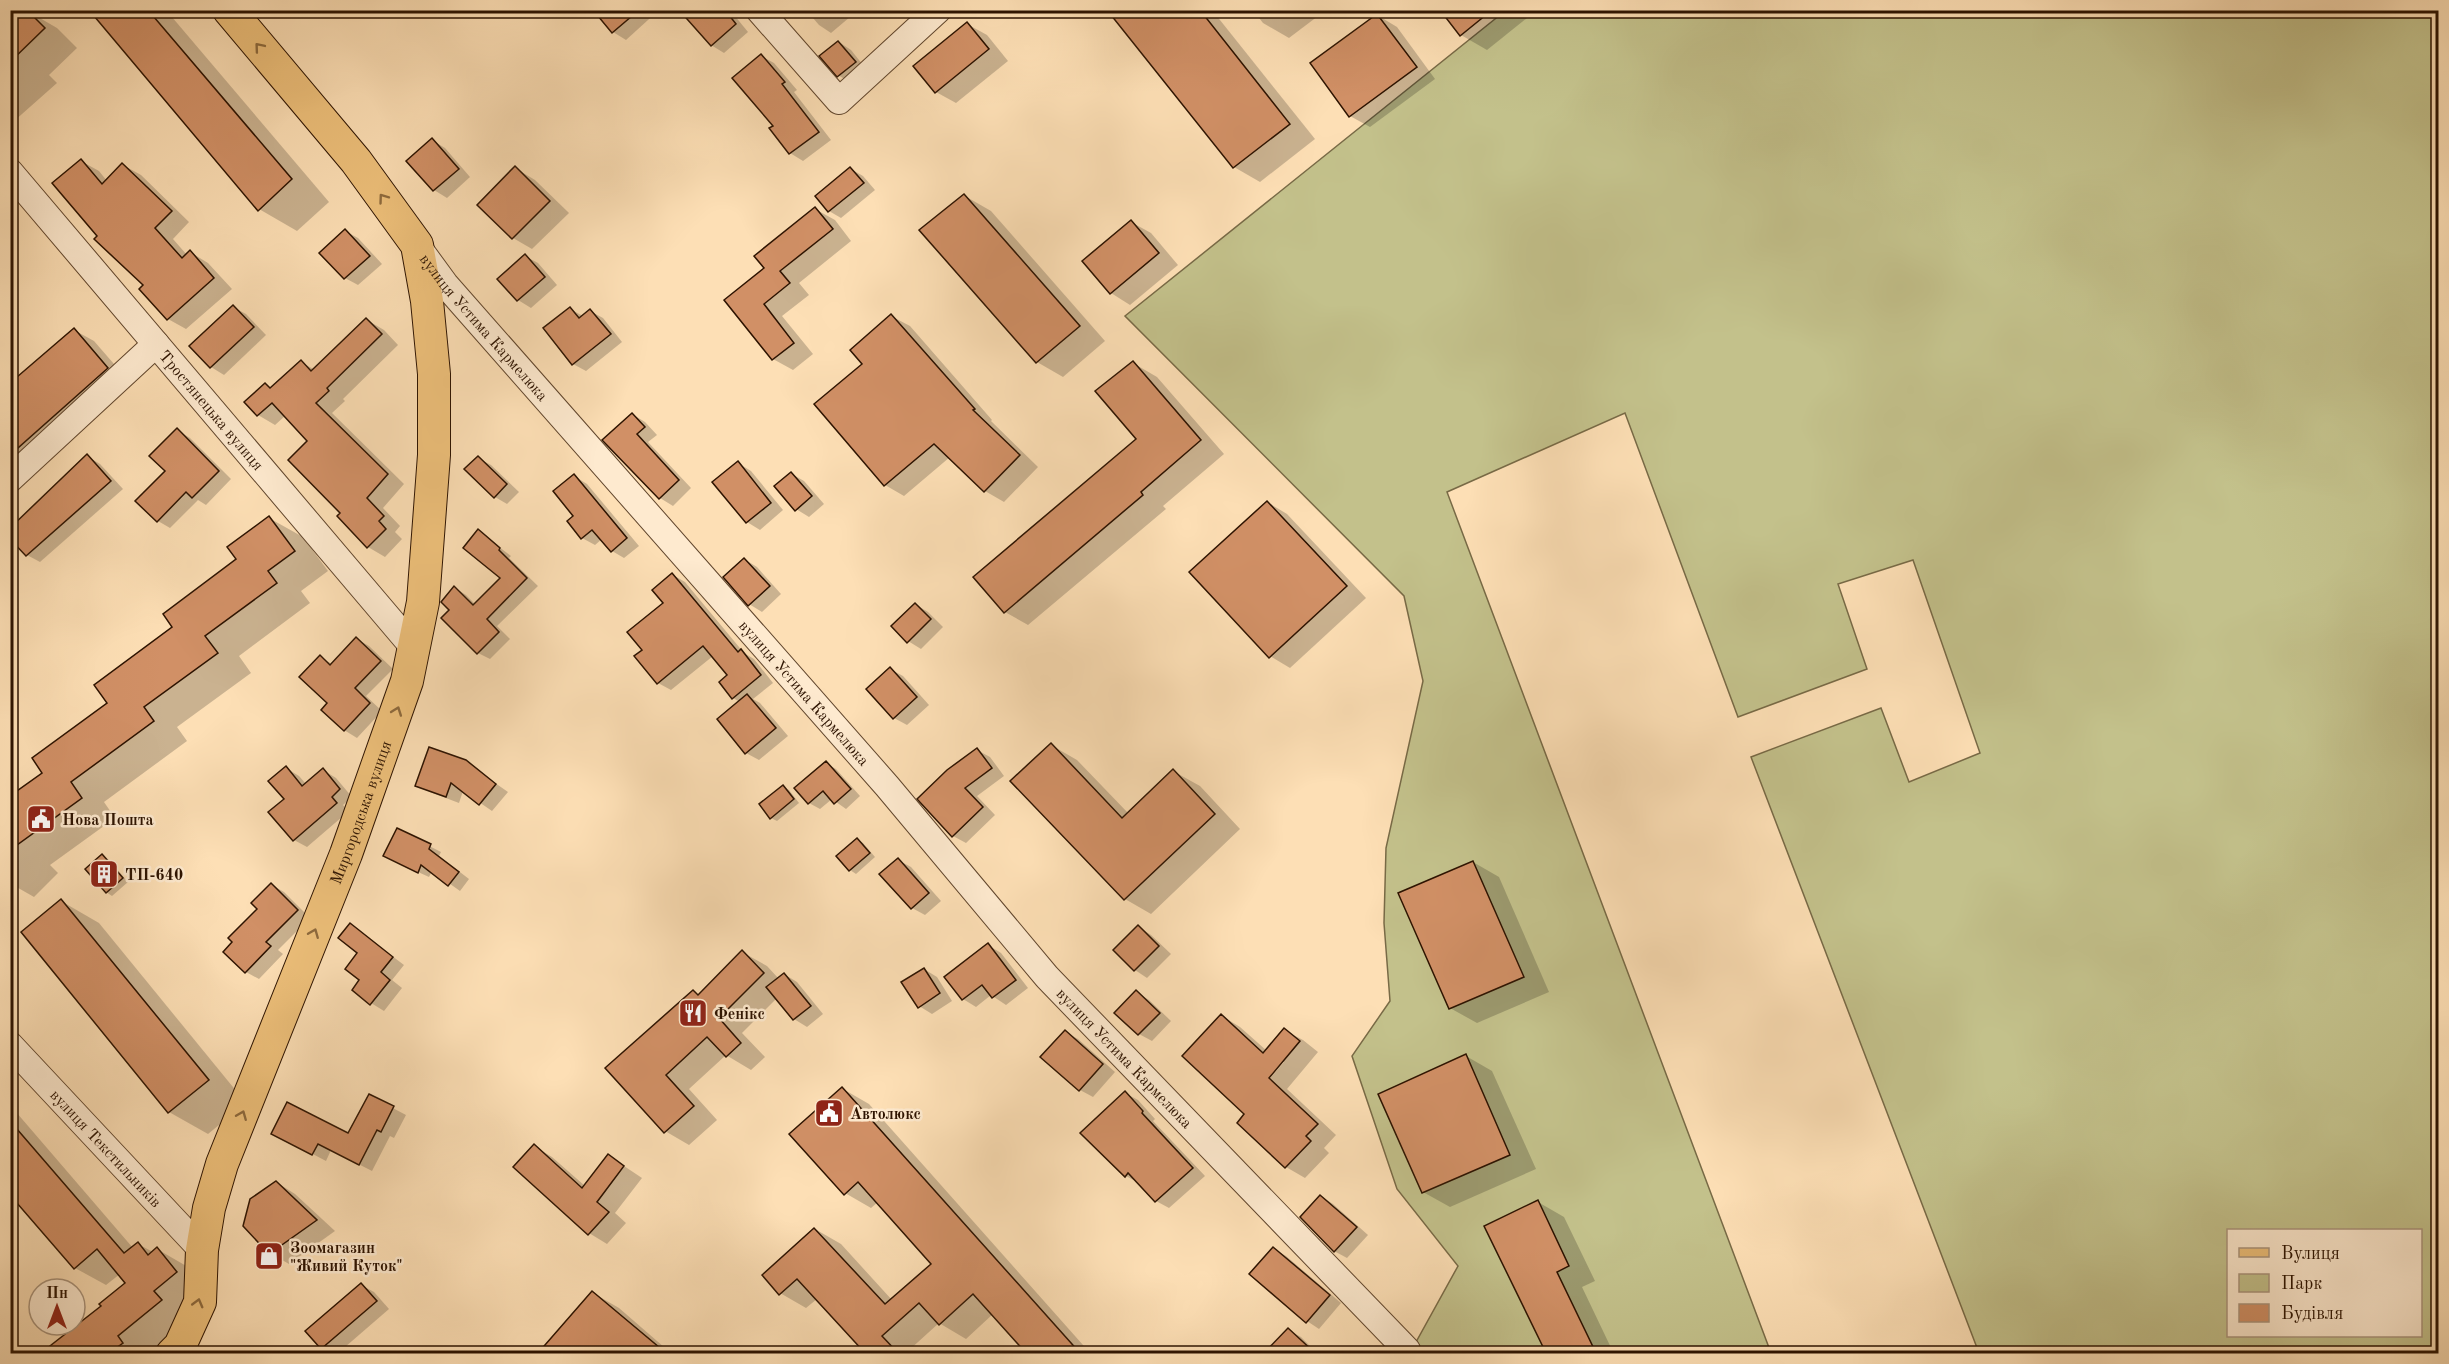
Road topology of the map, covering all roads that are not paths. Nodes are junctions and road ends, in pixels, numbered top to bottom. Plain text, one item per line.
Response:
1 (229, 10) edge
2 (759, 10) edge
3 (938, 10) edge
4 (10, 172) edge
5 (417, 245) junction
6 (156, 344) junction
7 (10, 479) edge
8 (414, 648) junction
9 (10, 1045) edge
10 (202, 1250) junction
11 (1407, 1350) dead end
12 (172, 1353) edge

5 -> 1 main road, вулиця Устима Кармелюка
2 - 3 street
4 - 6 street, Тростянецька вулиця
5 - 8 main road, Миргородська вулиця
5 - 11 street, вулиця Устима Кармелюка
6 - 7 street
6 - 8 street, Тростянецька вулиця
10 -> 8 main road, Миргородська вулиця
9 - 10 street, вулиця Текстильників
12 -> 10 main road, Миргородська вулиця

